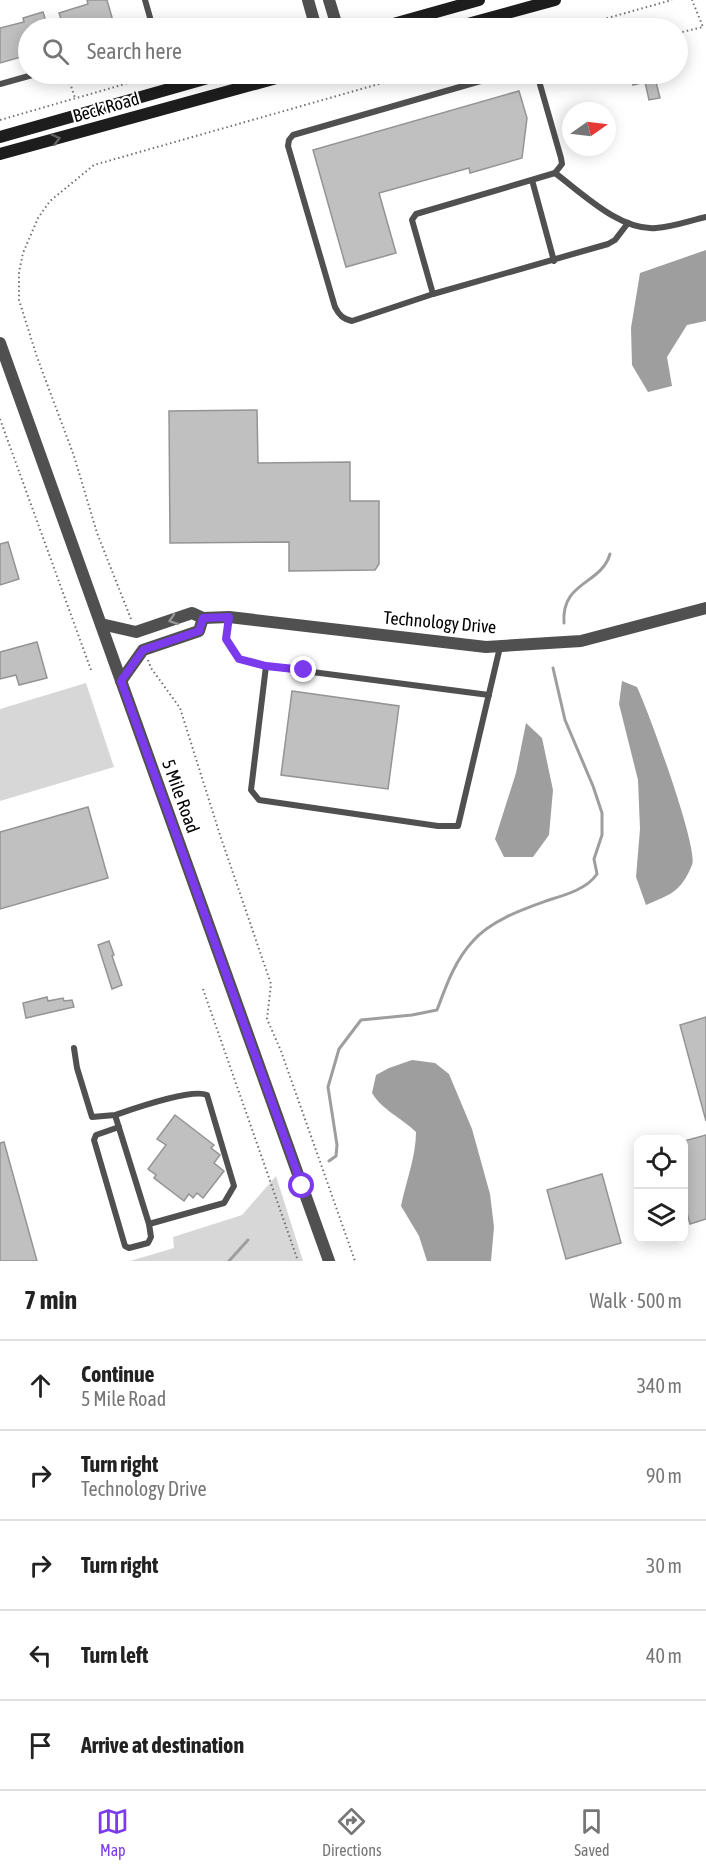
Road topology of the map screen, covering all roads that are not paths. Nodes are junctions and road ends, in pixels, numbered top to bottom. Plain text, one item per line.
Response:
1 (145, 0) edge
2 (308, 0) edge
3 (329, 0) edge
4 (479, 0) edge
5 (555, 0) edge
6 (150, 18) edge
7 (313, 18) edge
8 (334, 18) edge
9 (415, 18) edge
10 (489, 18) edge
11 (18, 79) edge
12 (0, 84) edge
13 (169, 84) edge
14 (185, 84) edge
15 (255, 84) edge
16 (470, 84) edge
17 (540, 84) edge
18 (170, 88) junction
19 (0, 137) edge
20 (0, 154) edge
21 (555, 173) junction
22 (531, 180) junction
23 (706, 217) edge
24 (628, 223) junction
25 (554, 261) junction
26 (433, 294) junction
27 (0, 343) edge
28 (706, 608) edge
29 (229, 617) junction
30 (203, 618) junction
31 (101, 624) junction
32 (501, 646) junction
33 (266, 666) junction
34 (121, 681) junction
35 (489, 694) junction
36 (74, 1048) dead end
37 (115, 1115) junction
38 (119, 1128) junction
39 (148, 1224) junction
40 (329, 1261) edge

1 - 6 lane
2 - 7 street
3 - 8 street
4 - 9 main road
5 - 10 main road
11 - 12 lane
13 - 18 lane
14 - 18 main road, Beck Road
20 -> 15 main road, Beck Road
16 - 26 lane
17 - 21 lane
18 - 19 main road, Beck Road
21 - 22 lane
21 - 24 lane
22 - 25 lane
22 - 26 lane
23 - 24 lane
24 - 25 lane
25 - 26 lane
27 - 31 street, 5 Mile Road
28 - 32 street, Technology Drive
29 - 30 street, Technology Drive
29 - 32 street, Technology Drive
29 - 33 lane
30 -> 31 street, Technology Drive
30 - 34 street
31 - 34 street, 5 Mile Road
32 - 35 lane
33 - 35 lane
33 - 35 lane
34 - 40 street, 5 Mile Road
36 - 37 lane
37 - 38 lane
37 - 39 lane
38 - 39 lane
38 - 39 lane

